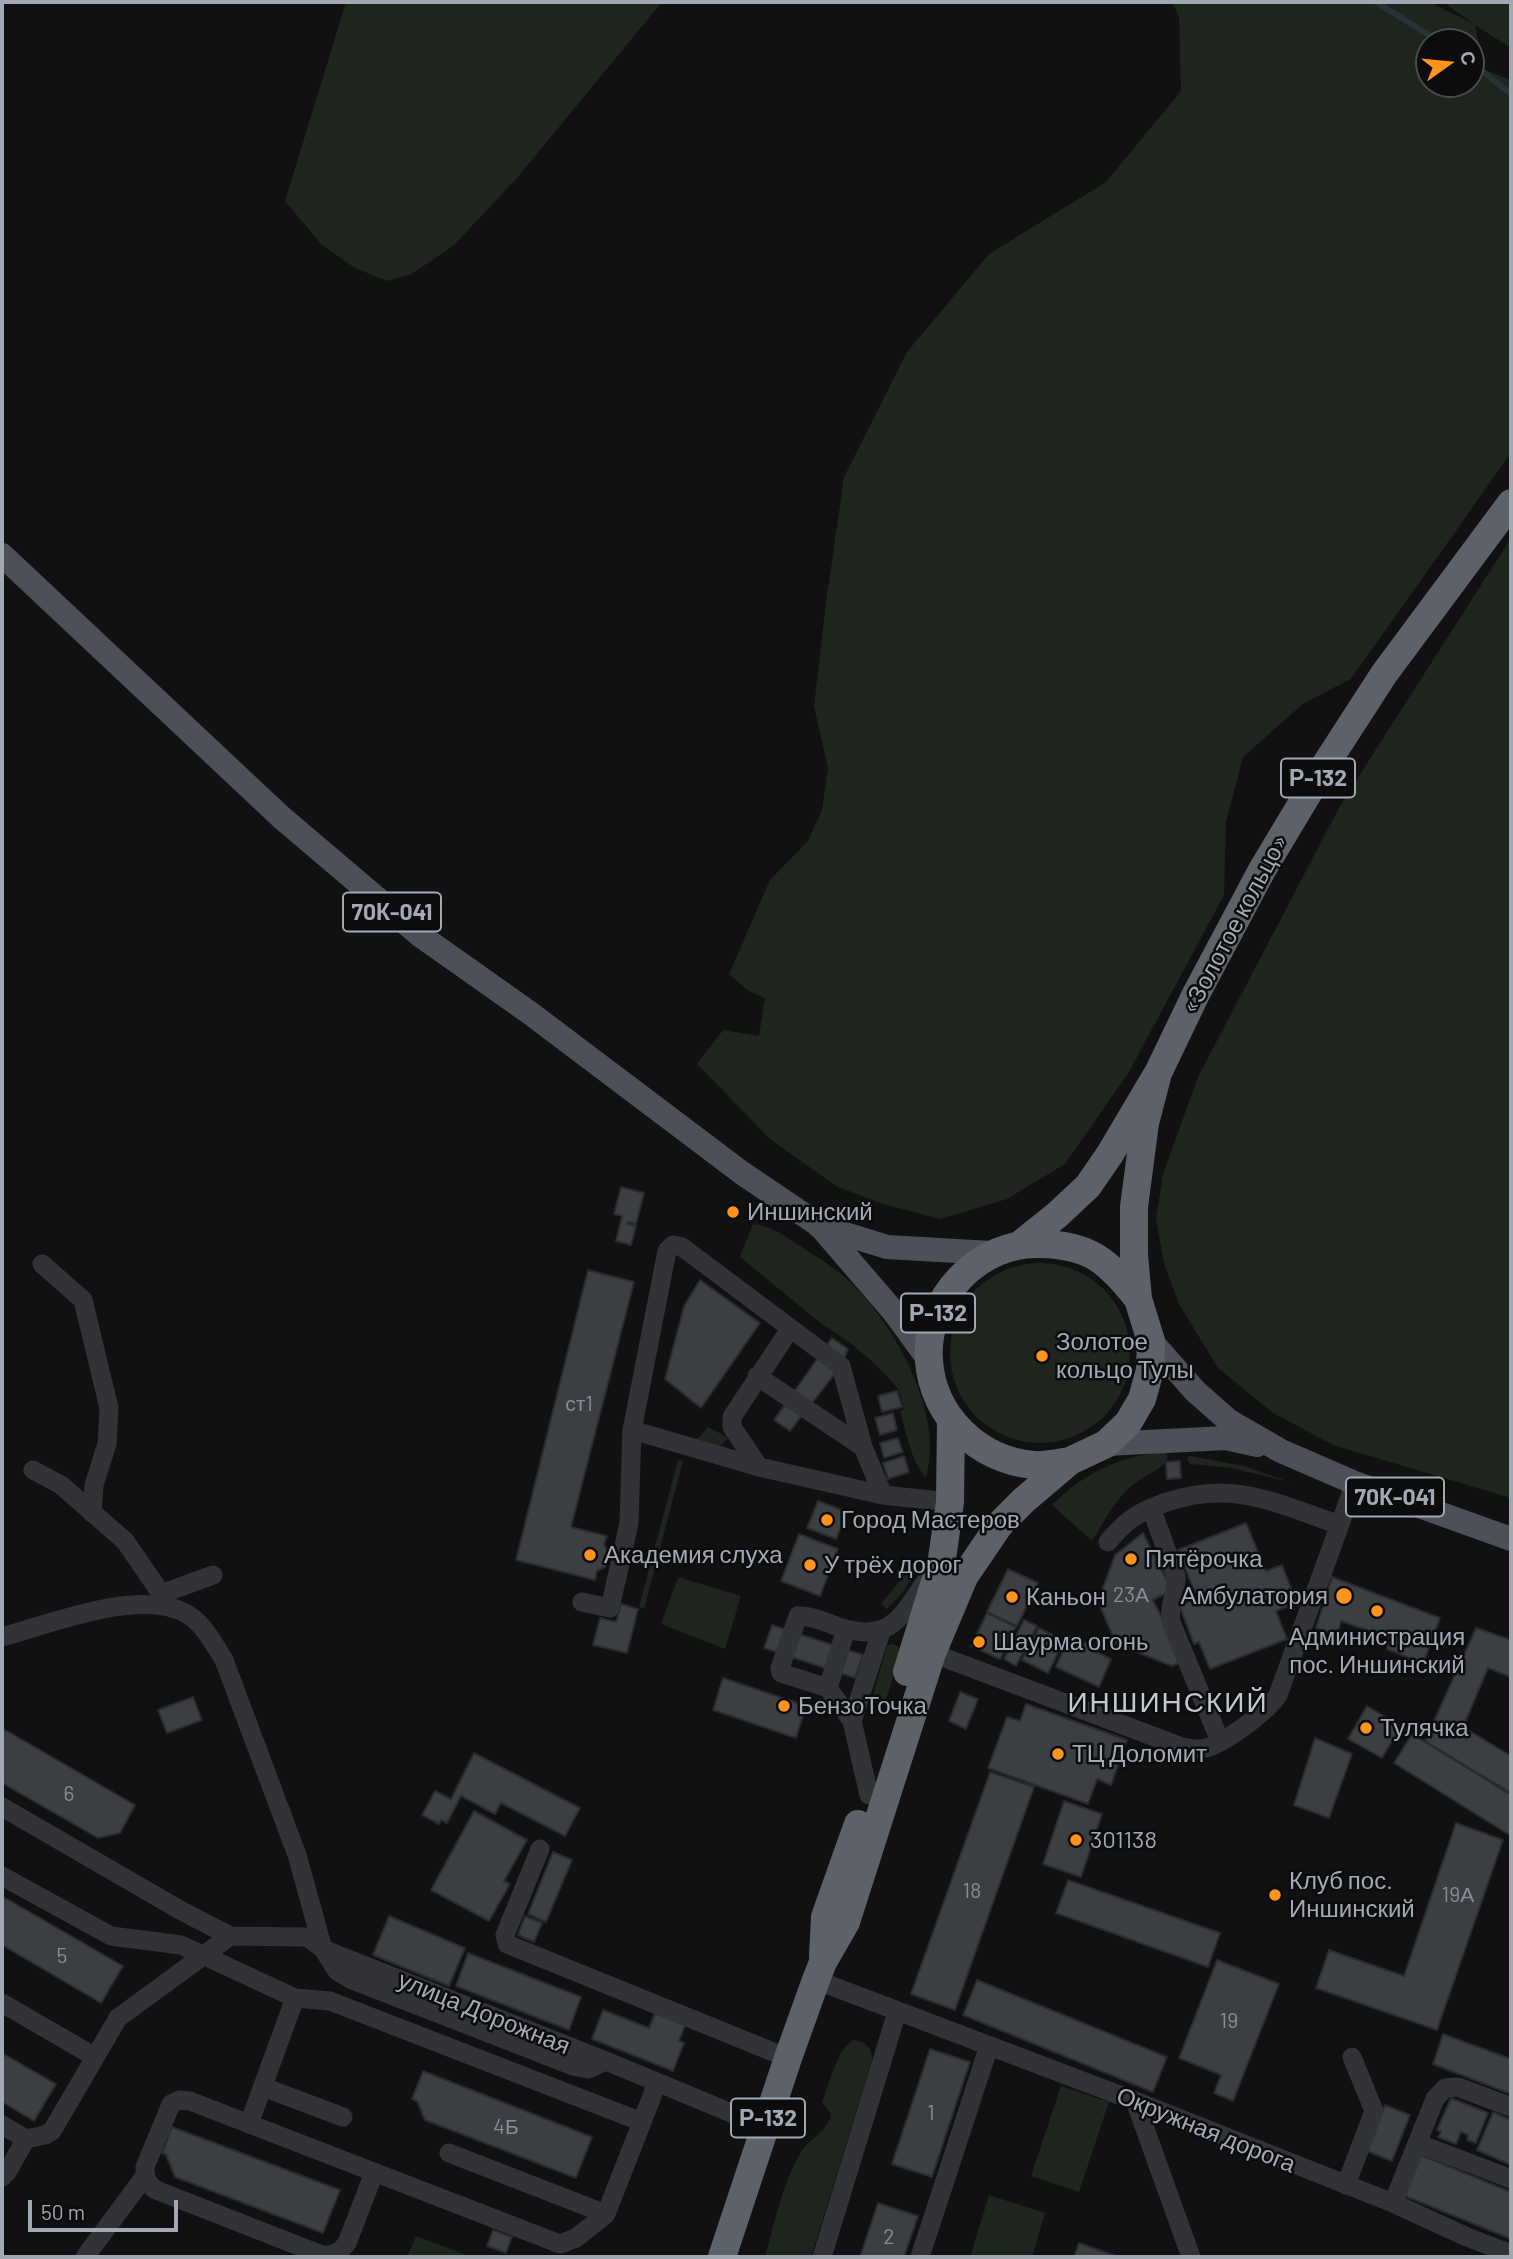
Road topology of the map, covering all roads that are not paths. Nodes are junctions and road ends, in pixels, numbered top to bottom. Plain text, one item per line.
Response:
1 (1511, 503) edge
2 (2, 555) edge
3 (1158, 1073) junction
4 (819, 1226) junction
5 (1021, 1243) junction
6 (991, 1253) junction
7 (42, 1264) dead end
8 (1138, 1299) junction
9 (790, 1329) junction
10 (1151, 1341) junction
11 (929, 1360) junction
12 (757, 1376) junction
13 (951, 1420) junction
14 (632, 1430) junction
15 (1106, 1444) junction
16 (863, 1447) junction
17 (1281, 1451) junction
18 (1070, 1461) junction
19 (759, 1467) junction
20 (33, 1470) dead end
21 (1355, 1483) junction
22 (883, 1495) junction
23 (950, 1502) junction
24 (1151, 1508) junction
25 (92, 1513) junction
26 (1340, 1525) junction
27 (1511, 1539) edge
28 (1108, 1542) dead end
29 (942, 1559) junction
30 (213, 1575) dead end
31 (165, 1600) junction
32 (582, 1602) dead end
33 (846, 1629) junction
34 (881, 1632) junction
35 (2, 1637) edge
36 (932, 1653) junction
37 (828, 1688) junction
38 (852, 1721) junction
39 (1220, 1741) junction
40 (869, 1795) junction
41 (2, 1807) edge
42 (540, 1849) dead end
43 (2, 1876) edge
44 (230, 1936) junction
45 (323, 1949) junction
46 (203, 1955) junction
47 (819, 1971) junction
48 (295, 1998) junction
49 (2, 2003) edge
50 (897, 2012) junction
51 (989, 2046) junction
52 (95, 2057) junction
53 (1352, 2057) dead end
54 (788, 2058) junction
55 (657, 2083) junction
56 (263, 2087) junction
57 (1135, 2101) junction
58 (1511, 2107) edge
59 (343, 2117) dead end
60 (642, 2122) junction
61 (249, 2124) junction
62 (2, 2125) edge
63 (765, 2127) junction
64 (26, 2139) junction
65 (1417, 2143) junction
66 (449, 2152) dead end
67 (374, 2173) junction
68 (145, 2176) junction
69 (2, 2177) edge
70 (1511, 2179) edge
71 (1346, 2185) junction
72 (1393, 2203) junction
73 (606, 2214) junction
74 (1467, 2237) junction
75 (1511, 2254) edge
76 (85, 2257) edge
77 (722, 2257) edge
78 (822, 2257) edge
79 (919, 2257) edge
80 (1191, 2257) edge
81 (1472, 2257) edge

1 - 3 highway, «Золотое кольцо» / Р-132
2 - 4 main road, 70К-041
3 - 5 highway, «Золотое кольцо» / Р-132
3 - 8 highway, «Золотое кольцо» / Р-132
4 - 6 main road, 70К-041
4 - 11 main road, 70К-041
5 - 6 highway, «Золотое кольцо» / Р-132
5 - 8 highway, «Золотое кольцо» / Р-132
6 - 11 highway, «Золотое кольцо» / Р-132
7 - 25 street
8 - 10 highway, «Золотое кольцо» / Р-132
9 - 12 street
9 - 14 street
9 - 16 street
10 - 15 highway, «Золотое кольцо» / Р-132
10 - 17 main road, 70К-041
11 - 13 highway, «Золотое кольцо» / Р-132
12 - 16 street
12 - 19 street
13 - 18 highway, «Золотое кольцо» / Р-132
13 - 23 highway, «Золотое кольцо» / Р-132
14 - 19 street
14 - 32 street
15 - 17 main road, 70К-041
15 - 18 highway, «Золотое кольцо» / Р-132
16 - 22 street
17 - 21 main road, 70К-041
18 - 36 highway, «Золотое кольцо» / Р-132
19 - 22 street
20 - 25 street
21 - 26 street
21 - 27 main road, 70К-041
22 - 23 street
23 - 29 highway, «Золотое кольцо» / Р-132
24 - 26 street
24 - 28 street
24 - 39 street
25 - 31 street
26 - 39 street
29 - 34 street
29 - 40 highway, «Золотое кольцо» / Р-132
30 - 31 street
31 - 35 street
31 - 45 street
33 - 34 street
33 - 37 street
33 - 37 street
34 - 38 street
36 - 39 street
36 - 47 highway, «Золотое кольцо» / Р-132
37 - 38 street
38 - 40 street
40 - 47 highway, «Золотое кольцо» / Р-132
41 - 44 street
42 - 54 street
43 - 46 street
44 - 45 street, улица Дорожная
44 - 46 street
45 - 55 street, улица Дорожная
46 - 48 street
46 - 52 street
47 - 50 street, Окружная дорога
47 - 54 highway, «Золотое кольцо» / Р-132
48 - 56 street
48 - 60 street
49 - 52 street
50 - 51 street, Окружная дорога
50 - 78 street
51 - 57 street, Окружная дорога
51 - 79 street
52 - 64 street
53 - 71 street
54 - 63 highway, «Золотое кольцо» / Р-132
55 - 60 street
55 - 63 street, улица Дорожная
56 - 59 street
56 - 61 street
57 - 71 street, Окружная дорога
57 - 80 street
58 - 65 street
60 - 73 street
61 - 67 street
61 - 68 street
62 - 64 street
63 - 77 highway, «Золотое кольцо» / Р-132
64 - 69 street
65 - 70 street
65 - 72 street
66 - 73 street
67 - 68 street
67 - 73 street
68 - 76 street
71 - 72 street, Окружная дорога
72 - 74 street, Окружная дорога
74 - 75 street, Окружная дорога
74 - 81 street

